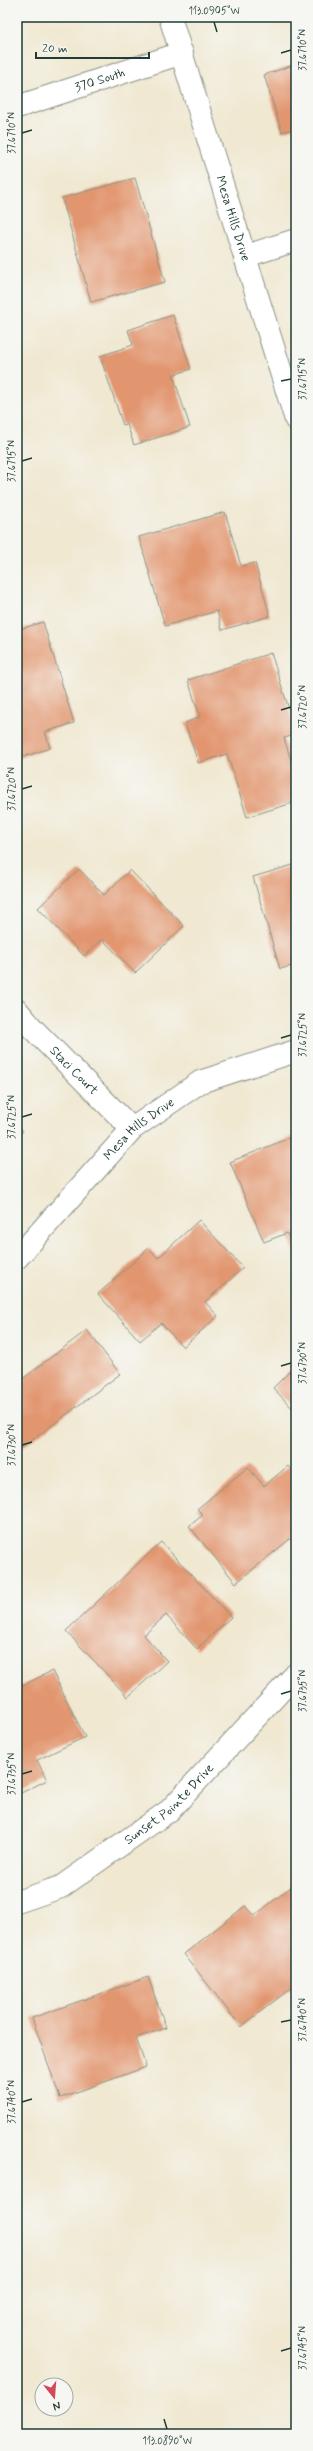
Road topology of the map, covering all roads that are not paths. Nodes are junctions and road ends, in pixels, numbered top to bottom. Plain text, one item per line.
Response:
1 (170, 17) edge
2 (182, 54) junction
3 (17, 107) edge
4 (296, 240) edge
5 (246, 256) junction
6 (296, 420) edge
7 (17, 1010) edge
8 (296, 1051) edge
9 (132, 1129) junction
10 (17, 1258) edge
11 (296, 1674) edge
12 (17, 1902) edge

1 - 2 street, Mesa Hills Drive
2 - 3 street, 370 South
2 - 5 street, Mesa Hills Drive
4 - 5 street
5 - 6 street, Mesa Hills Drive
7 - 9 street, Staci Court
8 - 9 street, Mesa Hills Drive
9 - 10 street, Mesa Hills Drive
11 - 12 street, Sunset Pointe Drive

